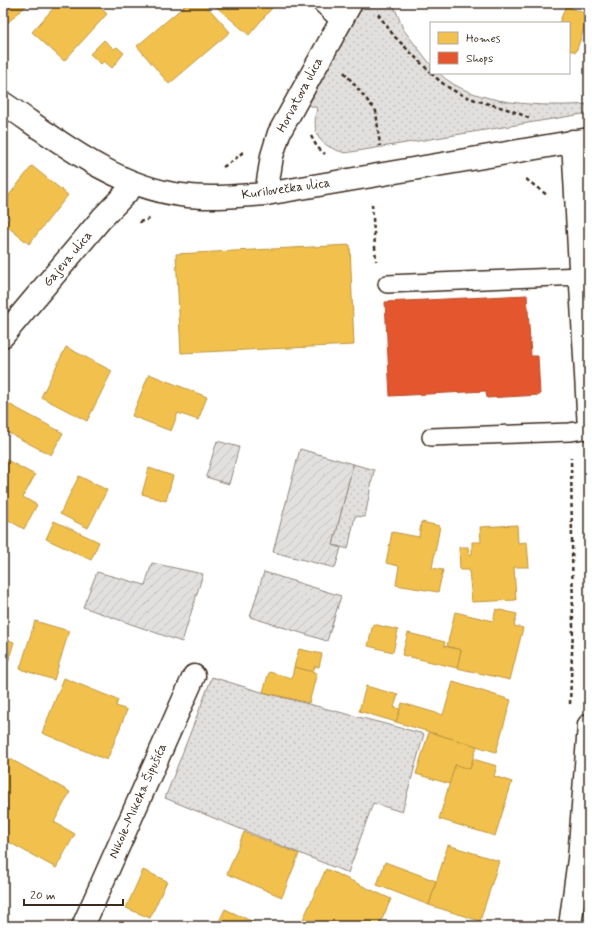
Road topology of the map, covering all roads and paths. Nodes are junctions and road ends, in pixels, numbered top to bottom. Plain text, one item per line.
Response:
1 (321, 3) edge
2 (351, 3) edge
3 (375, 9) dead end
4 (340, 21) junction
5 (325, 48) junction
6 (430, 72) edge
7 (432, 74) edge
8 (3, 103) edge
9 (536, 122) dead end
10 (581, 140) edge
11 (246, 147) dead end
12 (381, 152) dead end
13 (220, 168) dead end
14 (522, 176) dead end
15 (135, 184) junction
16 (266, 194) junction
17 (371, 196) dead end
18 (548, 197) dead end
19 (581, 276) junction
20 (387, 284) joint
21 (3, 336) edge
22 (583, 430) edge
23 (431, 436) dead end
24 (194, 676) dead end
25 (570, 707) dead end
26 (589, 725) edge
27 (83, 926) edge
28 (570, 926) edge

1 - 4 lane
2 - 4 street, Horvatova ulica
3 - 6 path
4 - 5 street, Horvatova ulica
5 - 12 path
5 - 16 street, Horvatova ulica
7 - 9 path
8 - 15 street, Kurilovečka ulica
10 - 16 street, Kurilovečka ulica
10 - 19 street
11 - 13 path
14 - 18 path
15 - 16 street, Kurilovečka ulica
15 - 21 street, Gajeva ulica
17 - 20 path
19 - 20 lane
19 - 22 street
22 - 23 lane
22 - 25 path
24 - 27 street, Nikole-Mikeka Šipušića
26 - 28 street

